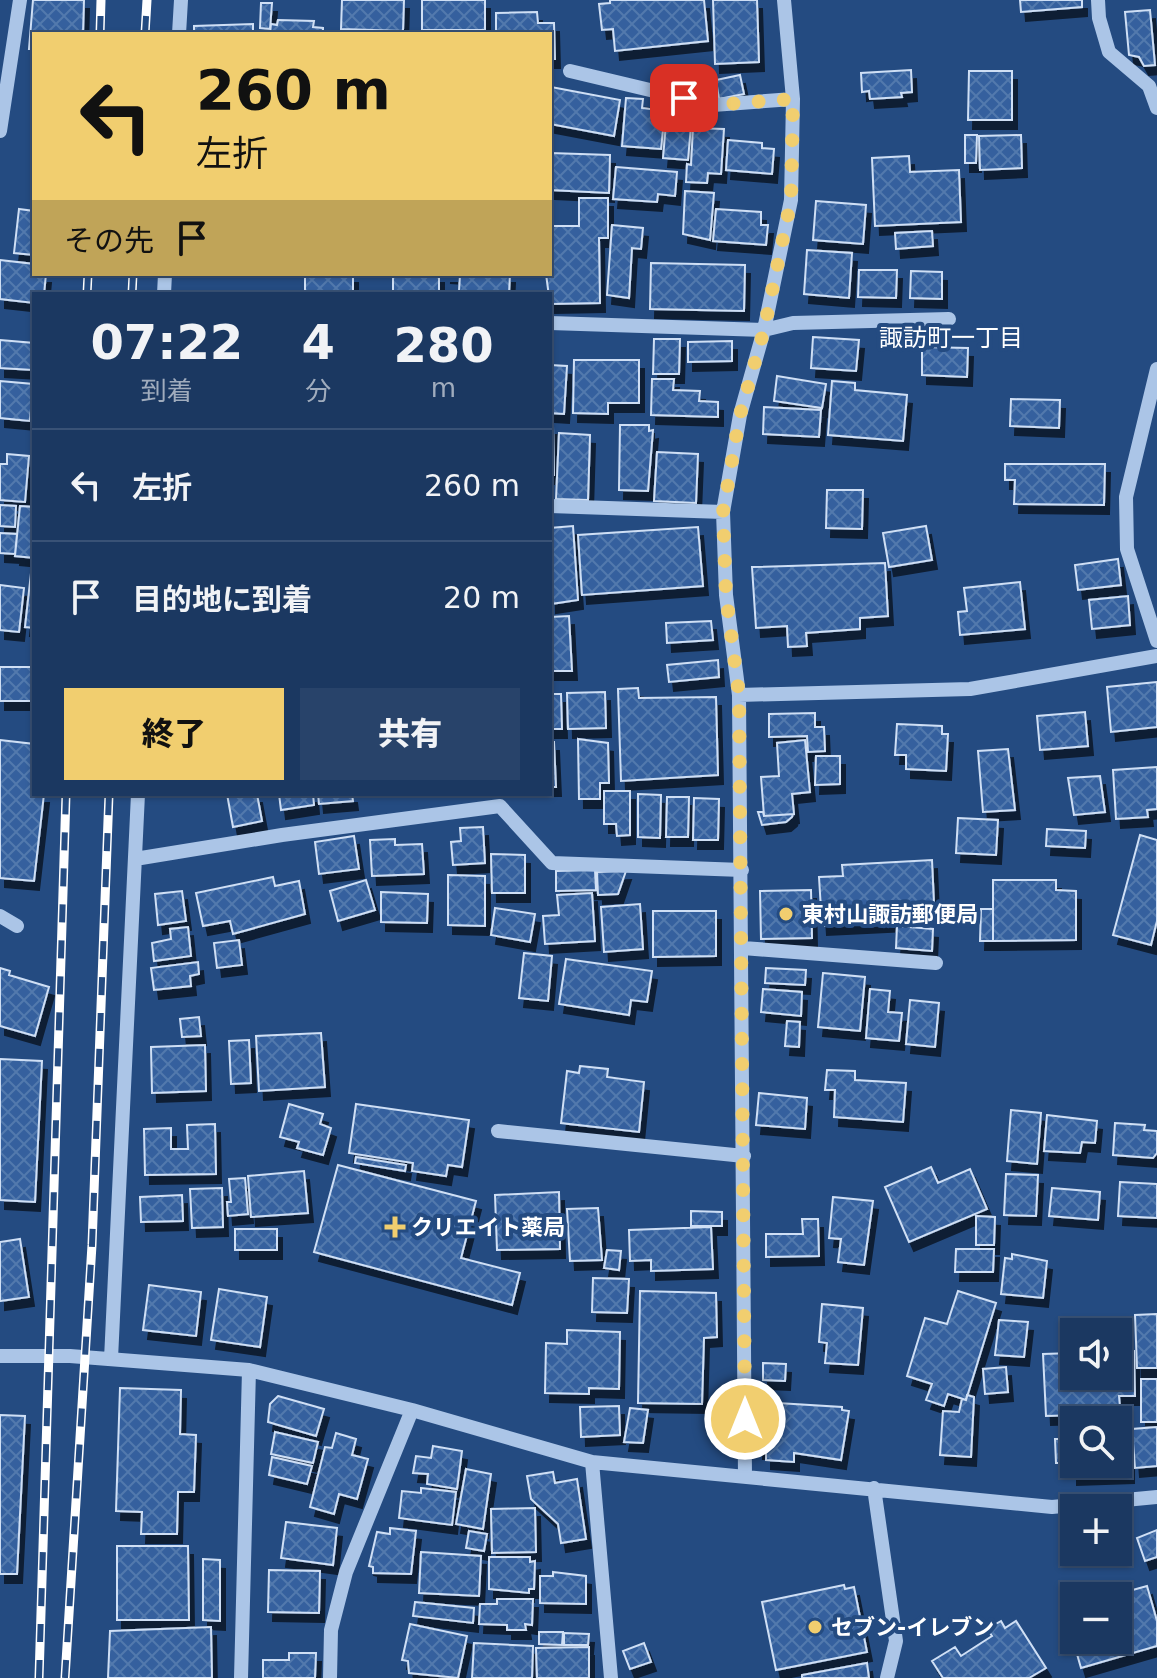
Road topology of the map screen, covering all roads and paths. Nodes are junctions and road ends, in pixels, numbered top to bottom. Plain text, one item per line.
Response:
1 (20, 0) edge
2 (181, 0) edge
3 (784, 0) edge
4 (1100, 0) edge
5 (179, 32) edge
6 (570, 71) dead end
7 (793, 99) junction
8 (1157, 108) edge
9 (0, 131) edge
10 (949, 319) dead end
11 (552, 323) edge
12 (764, 330) junction
13 (1157, 369) edge
14 (1152, 410) edge
15 (552, 506) edge
16 (723, 512) junction
17 (1157, 641) edge
18 (1157, 656) edge
19 (739, 695) junction
20 (138, 796) edge
21 (135, 859) junction
22 (742, 870) junction
23 (0, 916) edge
24 (17, 926) dead end
25 (743, 948) junction
26 (936, 963) dead end
27 (498, 1131) dead end
28 (744, 1156) junction
29 (0, 1356) edge
30 (111, 1359) junction
31 (249, 1370) junction
32 (412, 1410) junction
33 (592, 1462) junction
34 (745, 1477) junction
35 (874, 1488) junction
36 (1157, 1497) edge
37 (241, 1678) edge
38 (330, 1678) edge
39 (611, 1678) edge
40 (887, 1678) edge

1 - 9 street
2 - 5 street
3 - 7 street
4 - 8 street
6 - 7 street
7 - 12 street
10 - 12 street
11 - 12 street
12 - 16 street
13 - 14 street
14 - 17 street
15 - 16 street
16 - 19 street
18 - 19 street
19 - 22 street
20 - 21 street
21 - 22 street
21 - 30 street
22 - 25 street
23 - 24 street
25 - 26 street
25 - 28 street
27 - 28 street
28 - 34 street
29 - 30 street
30 - 31 street
31 - 32 street
31 - 37 street
32 - 33 street
32 - 38 street
33 - 34 street
33 - 39 street
34 - 35 street
35 - 36 street
35 - 40 street

